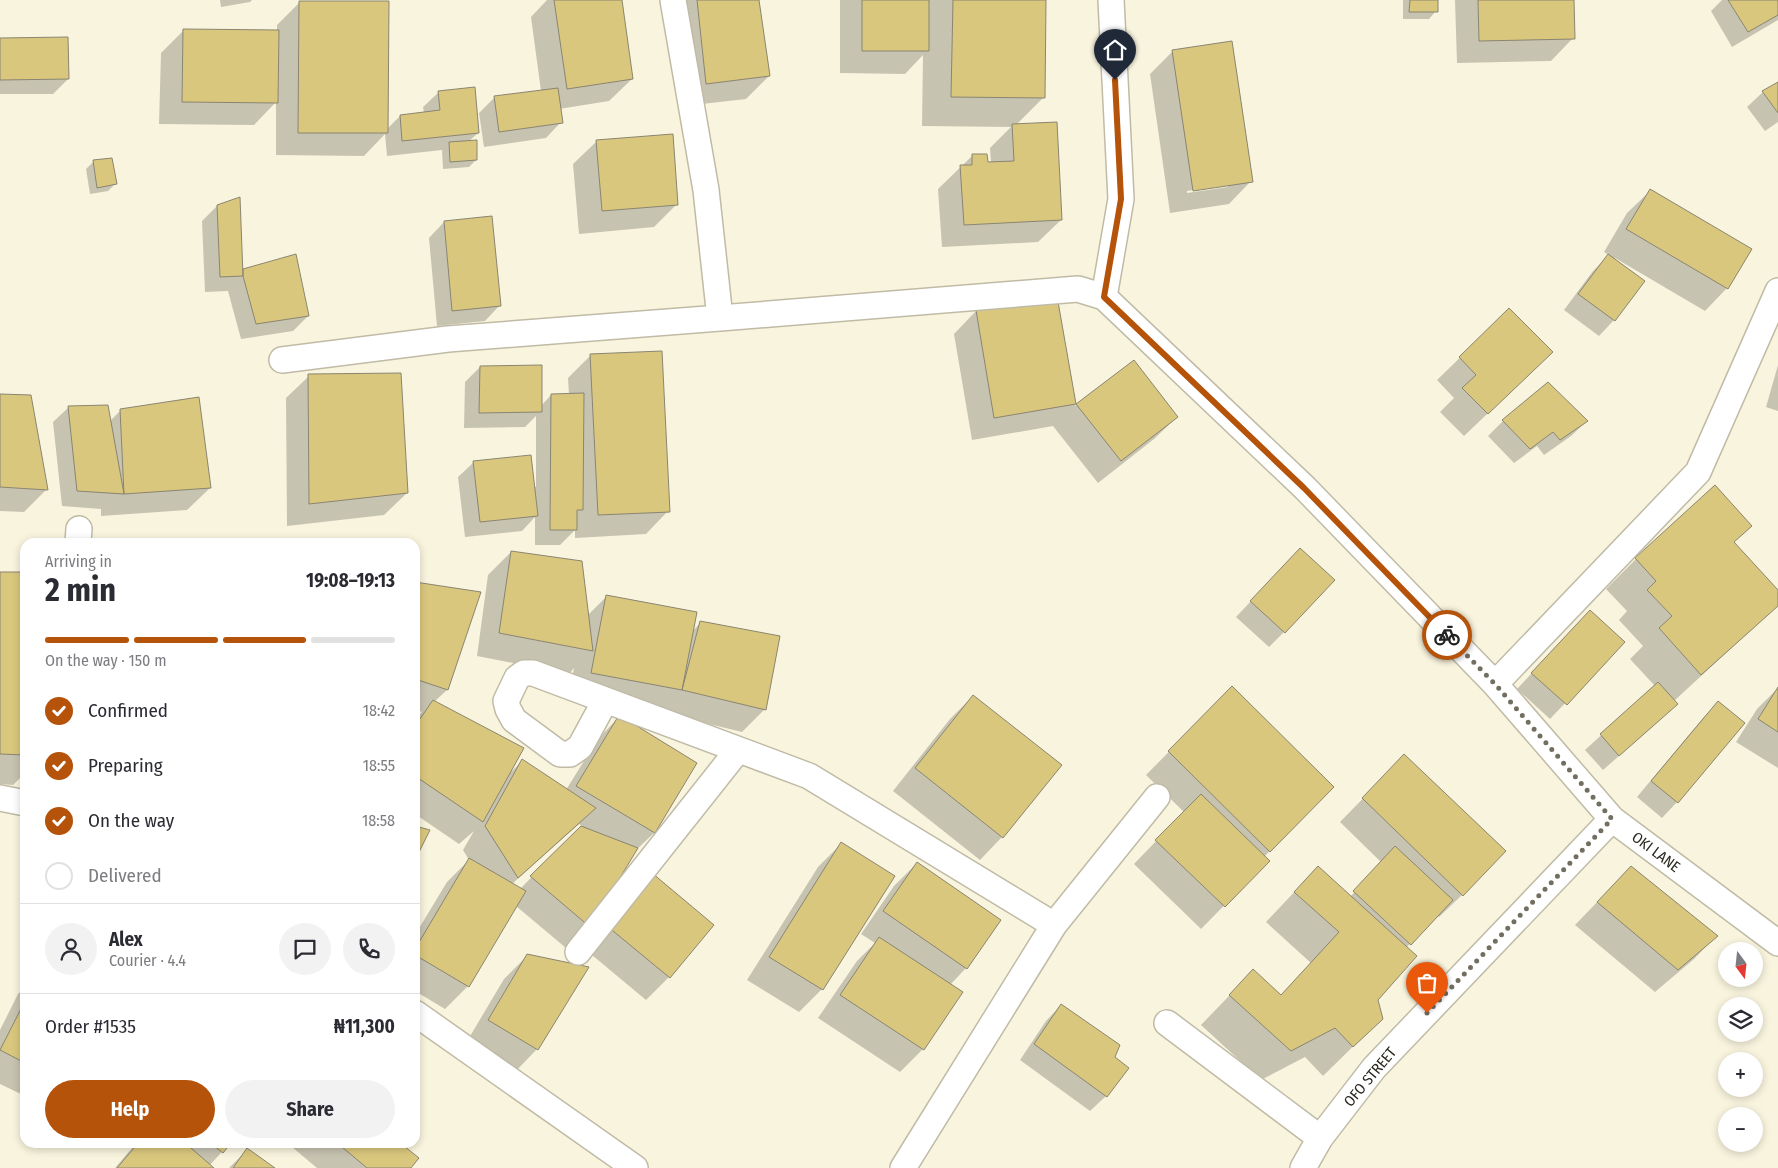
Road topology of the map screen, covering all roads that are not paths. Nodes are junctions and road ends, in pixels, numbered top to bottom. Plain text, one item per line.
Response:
1 (673, 0) edge
2 (1112, 0) edge
3 (1778, 291) edge
4 (1104, 297) junction
5 (720, 318) junction
6 (282, 360) dead end
7 (1495, 684) junction
8 (605, 701) dead end
9 (738, 750) junction
10 (1157, 797) dead end
11 (0, 798) edge
12 (20, 802) edge
13 (1612, 819) junction
14 (1054, 925) junction
15 (1778, 943) edge
16 (578, 952) dead end
17 (420, 1017) edge
18 (1168, 1023) dead end
19 (1320, 1138) junction
20 (634, 1168) edge
21 (904, 1168) edge
22 (1303, 1168) edge

1 - 5 street
2 - 4 street
3 - 7 street
4 - 5 street
4 - 7 street, OKI LANE
5 - 6 street
7 - 13 street, OKI LANE
8 - 9 street
9 - 14 street
9 - 16 street
10 - 14 street
11 - 12 street
13 - 15 street, OKI LANE
13 - 19 street, OFO STREET
14 - 21 street
17 - 20 street
18 - 19 street
19 - 22 street, OFO STREET

